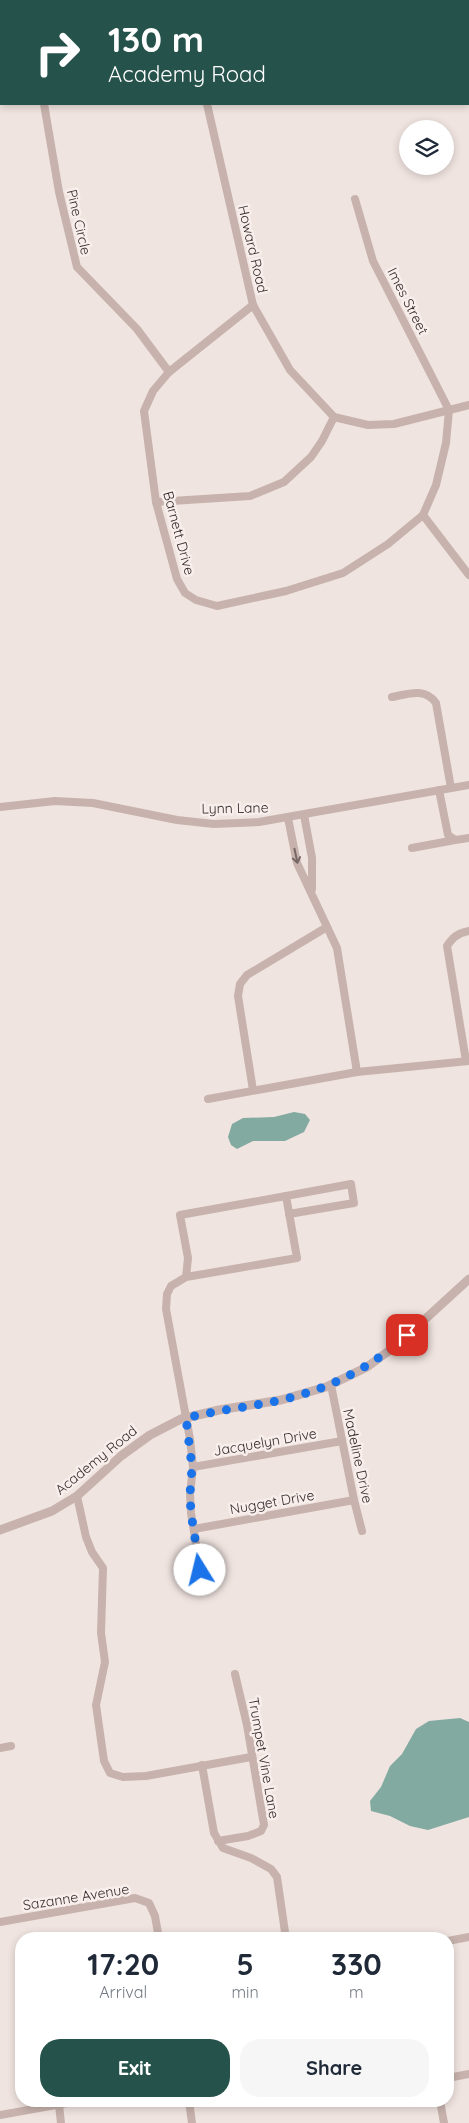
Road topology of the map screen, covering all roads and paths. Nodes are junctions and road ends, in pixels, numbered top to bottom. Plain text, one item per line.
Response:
1 (44, 105) edge
2 (207, 105) edge
3 (355, 199) dead end
4 (253, 305) junction
5 (169, 372) junction
6 (469, 405) edge
7 (449, 410) junction
8 (334, 418) junction
9 (156, 502) junction
10 (423, 515) junction
11 (469, 575) edge
12 (392, 698) dead end
13 (469, 785) edge
14 (451, 788) junction
15 (439, 790) junction
16 (0, 807) edge
17 (304, 815) junction
18 (288, 818) junction
19 (469, 838) edge
20 (455, 840) junction
21 (412, 848) dead end
22 (312, 891) junction
23 (327, 927) junction
24 (469, 931) edge
25 (467, 1061) edge
26 (357, 1072) junction
27 (253, 1090) junction
28 (208, 1099) dead end
29 (286, 1196) junction
30 (289, 1214) junction
31 (186, 1277) junction
32 (469, 1279) edge
33 (331, 1384) junction
34 (186, 1418) junction
35 (342, 1441) junction
36 (192, 1467) junction
37 (77, 1496) junction
38 (354, 1500) junction
39 (194, 1529) junction
40 (0, 1530) edge
41 (362, 1531) dead end
42 (200, 1570) dead end
43 (235, 1674) dead end
44 (12, 1746) dead end
45 (0, 1748) edge
46 (251, 1756) junction
47 (202, 1765) junction
48 (218, 1841) junction
49 (0, 1922) edge
50 (158, 1932) edge
51 (285, 1932) edge
52 (469, 1937) edge
53 (454, 1940) edge
54 (469, 2074) edge
55 (454, 2077) edge
56 (47, 2107) edge
57 (59, 2107) edge
58 (190, 2107) edge
59 (441, 2107) edge
60 (0, 2115) edge
61 (61, 2123) edge
62 (192, 2123) edge
63 (444, 2123) edge

1 - 5 street, Pine Circle
2 - 4 street, Howard Road
3 - 7 street, Imes Street
4 - 5 street, Barnett Drive
4 - 8 street, Howard Road
5 - 9 street, Barnett Drive
6 - 7 street
7 - 8 street
7 - 10 street, Barnett Drive
8 - 9 street
9 - 10 street, Barnett Drive
10 - 11 street
12 - 14 street
13 - 14 street, Lynn Lane
14 - 15 street, Lynn Lane
15 - 17 street, Lynn Lane
15 - 20 street
16 - 18 street, Lynn Lane
17 - 18 street, Lynn Lane
17 - 22 street
18 -> 22 street
19 - 20 street
20 - 21 street
22 - 23 street
23 - 26 street
23 - 27 street
24 - 25 street
25 - 26 street
26 - 27 street
27 - 28 street
29 - 30 street
29 - 30 street
29 - 31 street
30 - 31 street
31 - 34 street
32 - 33 street, Academy Road
33 - 34 street, Academy Road
33 - 35 street, Madeline Drive
34 - 36 street
34 - 37 street, Academy Road
35 - 36 street, Jacquelyn Drive
35 - 38 street, Madeline Drive
36 - 39 street
37 - 40 street, Academy Road
37 - 47 street
38 - 39 street, Nugget Drive
38 - 41 street, Madeline Drive
39 - 42 street
43 - 46 street, Trumpet Vine Lane
44 - 45 street
46 - 47 street
46 - 48 street, Trumpet Vine Lane
47 - 48 street
48 - 51 street
49 - 50 street, Sazanne Avenue
52 - 53 street
54 - 55 street
56 - 60 street
57 - 61 street
58 - 62 street
59 - 63 street

